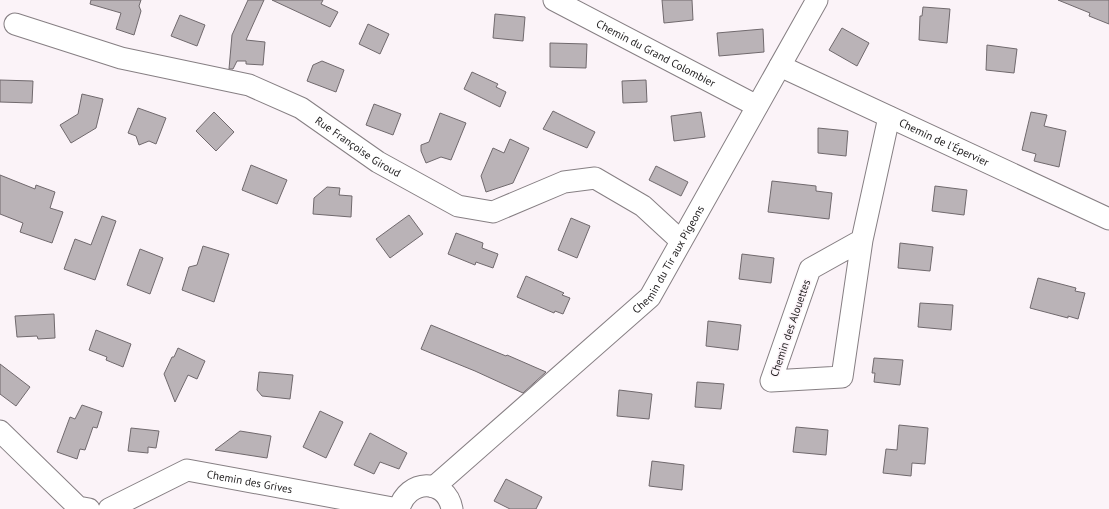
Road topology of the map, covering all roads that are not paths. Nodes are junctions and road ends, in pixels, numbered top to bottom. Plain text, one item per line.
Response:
1 (554, 0) edge
2 (814, 1) edge
3 (15, 24) dead end
4 (780, 66) junction
5 (757, 106) junction
6 (890, 117) junction
7 (1109, 219) edge
8 (862, 240) junction
9 (681, 241) junction
10 (0, 431) edge
11 (444, 497) edge
12 (89, 509) edge
13 (109, 509) edge
14 (398, 509) edge

1 - 5 street, Chemin du Grand Colombier
2 - 4 street, Chemin du Tir aux Pigeons
3 - 9 street, Rue Françoise Giroud
4 - 5 street, Chemin du Tir aux Pigeons
4 - 6 street, Chemin de l'Épervier
5 - 9 street, Chemin du Tir aux Pigeons
6 - 7 street, Chemin de l'Épervier
6 - 8 street, Chemin des Alouettes
8 - 8 street, Chemin des Alouettes
9 - 11 street, Chemin du Tir aux Pigeons
10 - 12 street
11 - 14 street
13 - 14 street, Chemin des Grives

